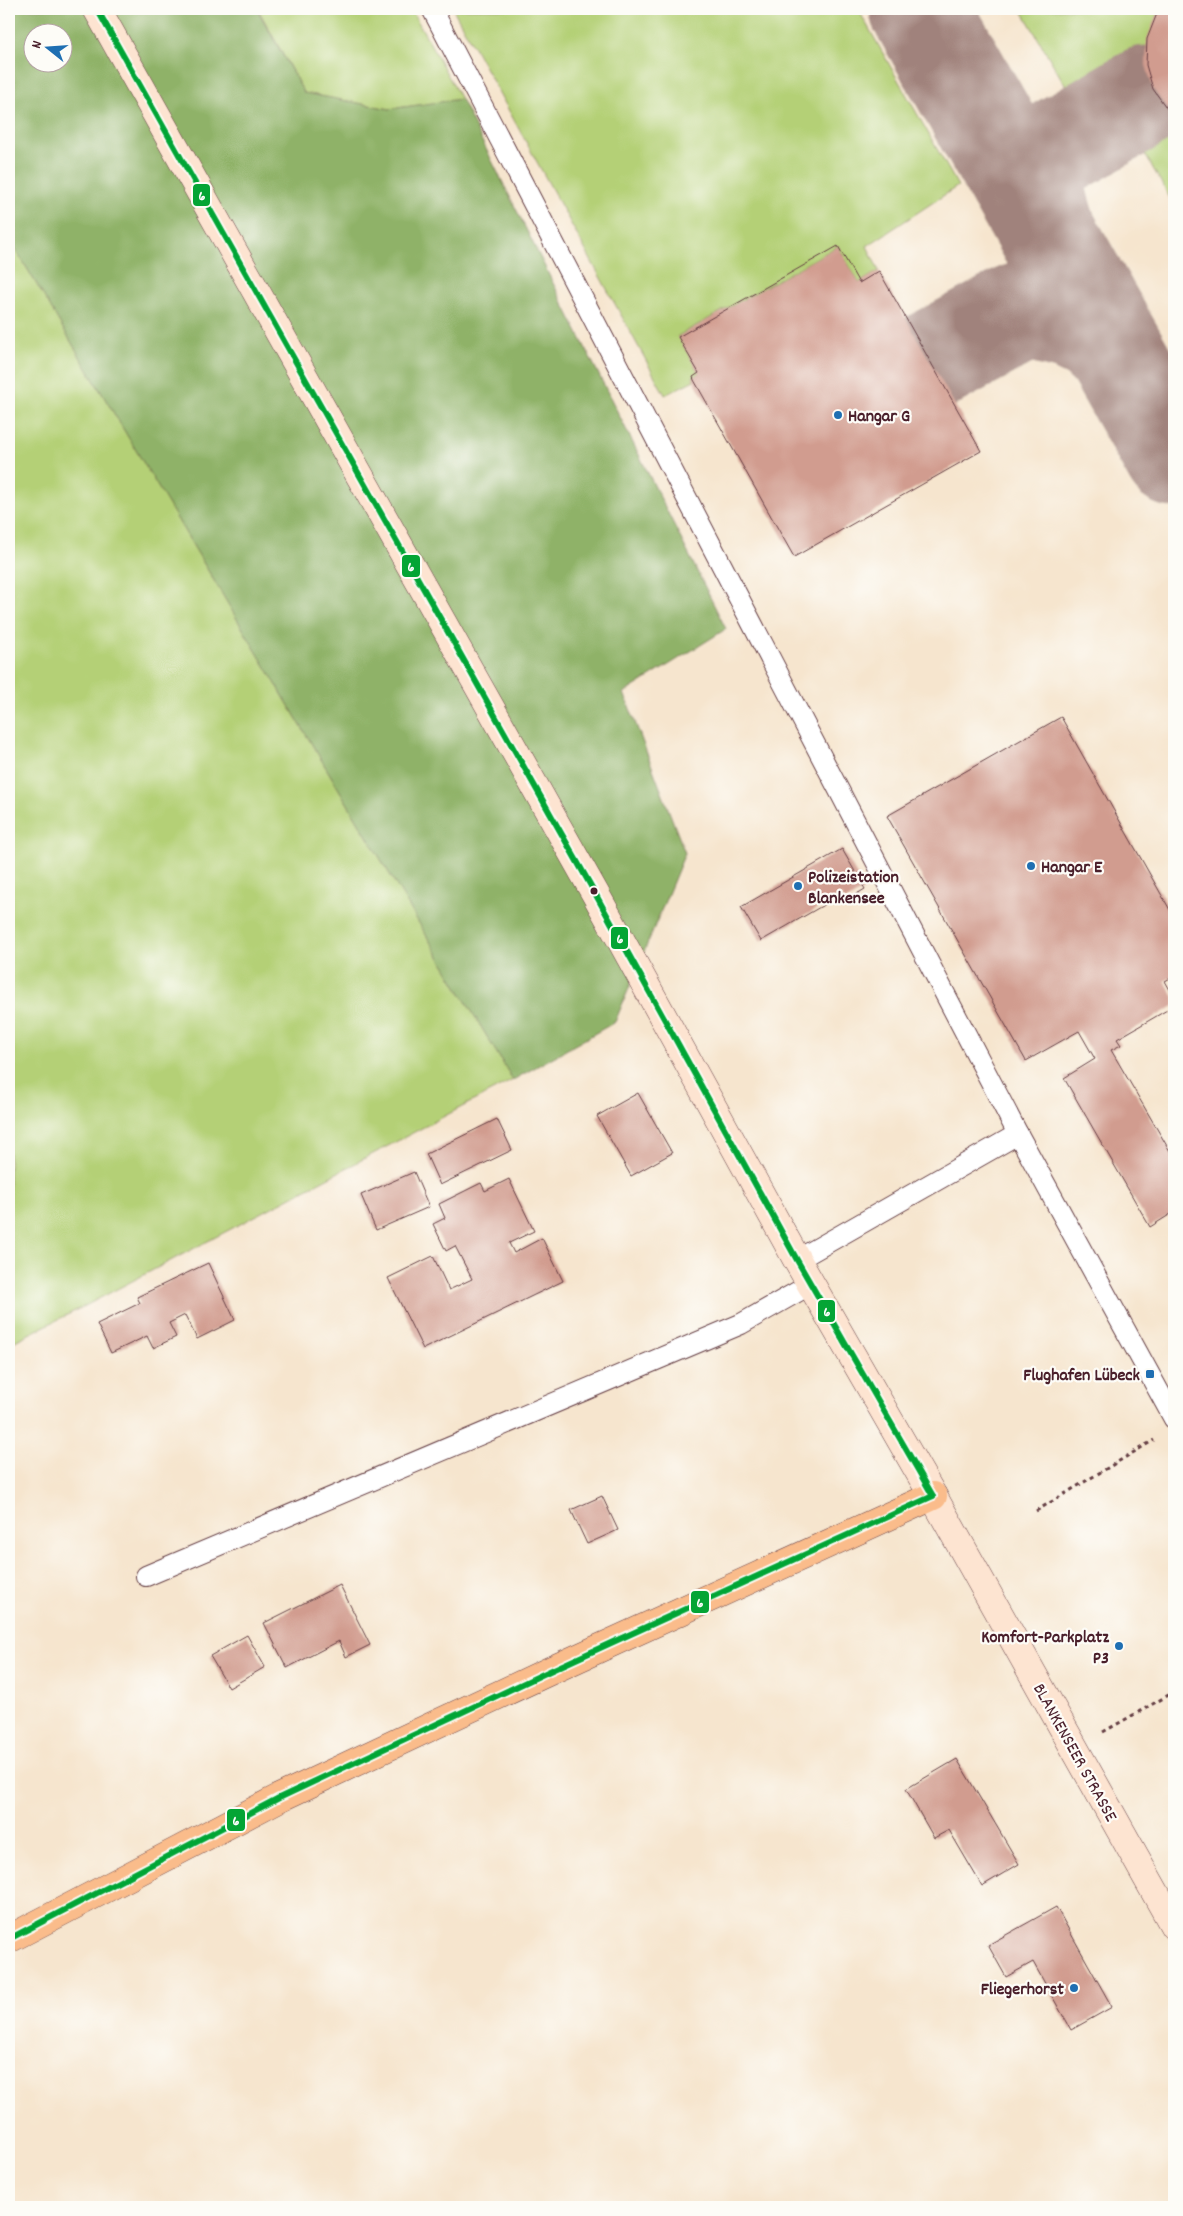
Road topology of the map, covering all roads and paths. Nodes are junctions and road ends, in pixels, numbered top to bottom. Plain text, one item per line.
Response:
1 (97, 9) edge
2 (432, 9) edge
3 (1018, 1134) junction
4 (798, 1260) junction
5 (811, 1284) junction
6 (1174, 1419) edge
7 (1159, 1437) dead end
8 (933, 1496) junction
9 (1036, 1511) dead end
10 (146, 1576) dead end
11 (1174, 1692) edge
12 (1074, 1748) junction
13 (1174, 1926) edge
14 (9, 1939) edge

1 - 4 main road, BLANKENSEER STRASSE
2 - 3 lane
3 - 4 lane
3 - 6 lane
4 - 5 main road, BLANKENSEER STRASSE
5 - 8 main road, BLANKENSEER STRASSE
5 - 10 lane
7 - 9 path
8 - 12 main road, BLANKENSEER STRASSE
8 - 14 main road
11 - 12 path
12 - 13 main road, BLANKENSEER STRASSE

